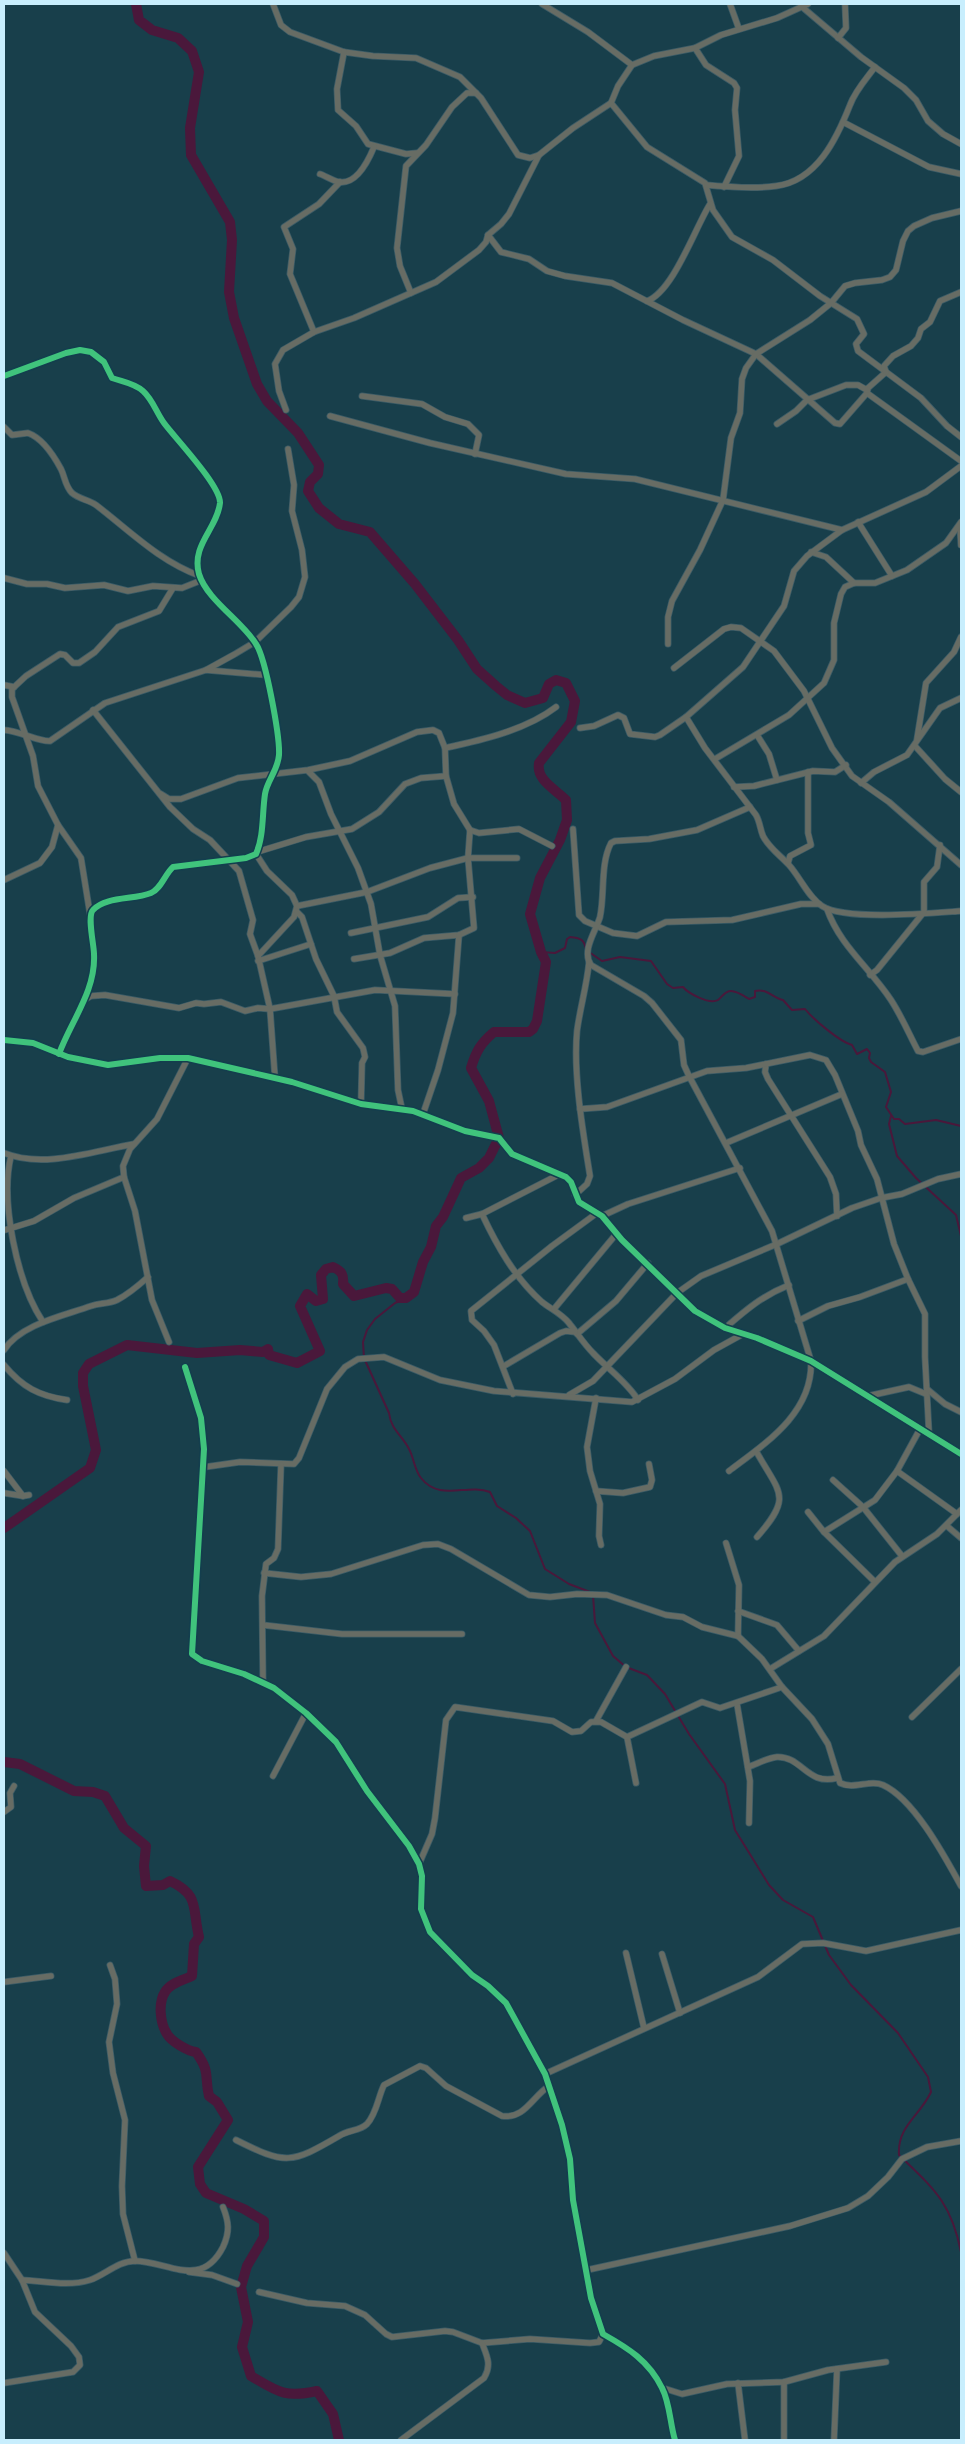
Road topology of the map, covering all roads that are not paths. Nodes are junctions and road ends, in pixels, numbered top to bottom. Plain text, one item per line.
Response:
1 (273, 4) edge
2 (542, 4) edge
3 (730, 4) edge
4 (808, 4) edge
5 (845, 4) edge
6 (801, 6) junction
7 (792, 7) edge
8 (739, 29) junction
9 (838, 38) junction
10 (695, 48) junction
11 (344, 52) junction
12 (632, 65) junction
13 (874, 67) junction
14 (476, 93) junction
15 (610, 102) junction
16 (843, 122) junction
17 (960, 145) edge
18 (374, 147) junction
19 (419, 152) junction
20 (539, 155) junction
21 (320, 174) dead end
22 (961, 174) edge
23 (340, 182) junction
24 (708, 186) junction
25 (724, 187) junction
26 (710, 204) junction
27 (961, 211) edge
28 (488, 235) junction
29 (961, 292) edge
30 (411, 293) junction
31 (647, 301) junction
32 (831, 303) junction
33 (314, 332) junction
34 (756, 354) junction
35 (886, 372) junction
36 (4, 376) edge
37 (867, 392) junction
38 (362, 396) dead end
39 (807, 400) junction
40 (286, 410) dead end
41 (330, 416) dead end
42 (777, 424) dead end
43 (4, 427) edge
44 (961, 437) edge
45 (288, 449) dead end
46 (475, 454) junction
47 (961, 461) edge
48 (961, 466) edge
49 (722, 500) junction
50 (858, 522) junction
51 (961, 522) edge
52 (842, 530) junction
53 (961, 545) edge
54 (811, 552) junction
55 (892, 576) junction
56 (4, 578) edge
57 (201, 578) junction
58 (854, 583) junction
59 (173, 588) junction
60 (961, 637) edge
61 (760, 641) junction
62 (255, 642) junction
63 (668, 644) dead end
64 (674, 668) dead end
65 (206, 670) junction
66 (266, 675) junction
67 (4, 684) edge
68 (14, 687) junction
69 (808, 698) junction
70 (961, 698) edge
71 (556, 707) dead end
72 (93, 710) junction
73 (686, 717) junction
74 (580, 728) dead end
75 (4, 730) edge
76 (24, 732) junction
77 (757, 735) junction
78 (916, 744) junction
79 (445, 748) junction
80 (715, 759) junction
81 (846, 765) junction
82 (308, 770) junction
83 (808, 772) junction
84 (273, 773) junction
85 (446, 776) junction
86 (777, 780) junction
87 (861, 783) junction
88 (734, 787) junction
89 (961, 792) edge
90 (161, 794) junction
91 (750, 807) junction
92 (58, 824) junction
93 (572, 829) dead end
94 (470, 830) junction
95 (340, 832) junction
96 (940, 845) junction
97 (552, 846) dead end
98 (257, 853) junction
99 (468, 858) junction
100 (518, 858) dead end
101 (230, 860) junction
102 (788, 863) junction
103 (961, 865) edge
104 (4, 880) edge
105 (367, 892) junction
106 (473, 897) junction
107 (819, 904) junction
108 (297, 909) junction
109 (827, 909) junction
110 (961, 911) edge
111 (90, 914) junction
112 (922, 915) junction
113 (597, 926) junction
114 (376, 928) junction
115 (351, 933) dead end
116 (460, 936) junction
117 (311, 944) junction
118 (380, 955) junction
119 (258, 959) junction
120 (354, 960) dead end
121 (588, 962) junction
122 (870, 975) junction
123 (389, 990) junction
124 (455, 994) junction
125 (334, 996) junction
126 (84, 1000) junction
127 (270, 1008) junction
128 (961, 1039) edge
129 (4, 1040) edge
130 (59, 1054) junction
131 (188, 1058) junction
132 (766, 1064) junction
133 (689, 1076) junction
134 (275, 1078) junction
135 (842, 1094) junction
136 (361, 1104) junction
137 (402, 1109) junction
138 (580, 1109) junction
139 (423, 1114) junction
140 (792, 1116) junction
141 (726, 1143) junction
142 (134, 1144) junction
143 (4, 1153) edge
144 (11, 1156) junction
145 (740, 1168) junction
146 (560, 1174) junction
147 (961, 1174) edge
148 (124, 1177) junction
149 (576, 1195) junction
150 (881, 1198) junction
151 (482, 1214) junction
152 (599, 1214) junction
153 (838, 1216) junction
154 (466, 1218) dead end
155 (6, 1230) edge
156 (617, 1233) junction
157 (777, 1244) junction
158 (648, 1263) junction
159 (517, 1274) junction
160 (148, 1277) junction
161 (908, 1279) junction
162 (790, 1285) junction
163 (677, 1293) junction
164 (554, 1309) junction
165 (798, 1321) junction
166 (43, 1322) junction
167 (725, 1328) junction
168 (576, 1333) junction
169 (743, 1334) junction
170 (169, 1342) dead end
171 (4, 1350) edge
172 (811, 1361) junction
173 (4, 1365) edge
174 (504, 1366) junction
175 (606, 1366) junction
176 (185, 1367) dead end
177 (926, 1392) junction
178 (513, 1394) junction
179 (569, 1395) junction
180 (868, 1396) junction
181 (596, 1398) junction
182 (67, 1400) dead end
183 (638, 1400) junction
184 (961, 1412) edge
185 (920, 1429) junction
186 (929, 1433) junction
187 (756, 1451) junction
188 (961, 1454) edge
189 (649, 1464) dead end
190 (281, 1465) junction
191 (205, 1467) junction
192 (729, 1470) dead end
193 (4, 1471) edge
194 (897, 1471) junction
195 (833, 1480) dead end
196 (596, 1491) junction
197 (4, 1493) edge
198 (863, 1507) junction
199 (808, 1512) dead end
200 (959, 1512) edge
201 (947, 1526) junction
202 (824, 1532) junction
203 (757, 1537) dead end
204 (961, 1538) edge
205 (726, 1543) dead end
206 (601, 1545) dead end
207 (902, 1556) junction
208 (264, 1573) junction
209 (875, 1582) junction
210 (738, 1611) junction
211 (262, 1625) junction
212 (462, 1634) dead end
213 (738, 1636) junction
214 (799, 1651) junction
215 (626, 1667) dead end
216 (770, 1669) junction
217 (961, 1669) edge
218 (263, 1682) junction
219 (782, 1687) junction
220 (736, 1704) junction
221 (306, 1713) junction
222 (912, 1717) dead end
223 (596, 1721) junction
224 (627, 1737) junction
225 (748, 1767) junction
226 (273, 1776) dead end
227 (837, 1778) junction
228 (636, 1783) dead end
229 (14, 1786) dead end
230 (4, 1812) edge
231 (749, 1823) dead end
232 (420, 1864) junction
233 (961, 1886) edge
234 (961, 1930) edge
235 (626, 1953) dead end
236 (662, 1954) dead end
237 (110, 1965) dead end
238 (51, 1976) dead end
239 (4, 1982) edge
240 (680, 2013) junction
241 (644, 2028) junction
242 (545, 2074) junction
243 (549, 2086) junction
244 (236, 2140) dead end
245 (961, 2141) edge
246 (224, 2207) dead end
247 (4, 2253) edge
248 (135, 2261) junction
249 (180, 2270) junction
250 (587, 2270) junction
251 (22, 2280) junction
252 (237, 2284) dead end
253 (259, 2292) dead end
254 (603, 2334) junction
255 (482, 2343) junction
256 (886, 2362) dead end
257 (837, 2369) junction
258 (784, 2382) junction
259 (4, 2383) edge
260 (738, 2383) junction
261 (663, 2388) junction
262 (401, 2440) edge
263 (675, 2440) edge
264 (745, 2440) edge
265 (784, 2440) edge
266 (834, 2440) edge

1 - 11 street
2 - 12 street
3 - 8 street
4 - 6 street
5 - 9 street
6 - 7 street
6 - 9 street
7 - 8 street
8 - 10 street
9 - 13 street
10 - 12 street
10 - 25 street
11 - 14 street
11 - 18 street
12 - 15 street
13 - 16 street
13 - 17 street
14 - 19 street
14 - 20 street
15 - 20 street
15 - 24 street
16 - 22 street
16 - 25 street
18 - 19 street
18 - 23 street
19 - 30 street
20 - 28 street
21 - 23 street
23 - 33 street
24 - 25 street
24 - 26 street
26 - 31 street
26 - 32 street
27 - 32 street
28 - 30 street
28 - 31 street
29 - 35 street
30 - 33 street
31 - 34 street
32 - 34 street
32 - 35 street
33 - 40 street
34 - 39 street
34 - 49 street
35 - 37 street
35 - 44 street
36 - 57 street
37 - 39 street
37 - 39 street
37 - 47 street
38 - 46 street
39 - 42 street
41 - 46 street
43 - 57 street
45 - 62 street
46 - 49 street
48 - 50 street
49 - 52 street
49 - 63 street
50 - 52 street
50 - 55 street
51 - 53 street
51 - 55 street
52 - 54 street
54 - 58 street
54 - 61 street
55 - 58 street
56 - 59 street
57 - 59 street
57 - 62 street
58 - 69 street
59 - 68 street
60 - 78 street
61 - 64 street
61 - 69 street
61 - 73 street
62 - 65 street
62 - 66 street
65 - 66 street
65 - 72 street
66 - 84 street
67 - 68 street
68 - 76 street
69 - 77 street
69 - 81 street
70 - 78 street
71 - 79 street
72 - 76 street
72 - 90 street
73 - 74 street
73 - 80 street
75 - 76 street
76 - 92 street
77 - 80 street
77 - 86 street
78 - 87 street
78 - 89 street
79 - 82 street
79 - 85 street
80 - 88 street
81 - 83 street
81 - 87 street
82 - 84 street
82 - 95 street
83 - 86 street
83 - 102 street
84 - 90 street
84 - 98 street
85 - 94 street
85 - 95 street
86 - 88 street
87 - 96 street
88 - 91 street
90 - 101 street
91 - 102 street
91 - 113 street
92 - 104 street
92 - 111 street
93 - 113 street
94 - 97 street
94 - 99 street
95 - 98 street
95 - 105 street
96 - 103 street
96 - 112 street
98 - 101 street
98 - 108 street
99 - 100 street
99 - 105 street
99 - 106 street
101 - 111 street
101 - 119 street
102 - 107 street
105 - 108 street
105 - 114 street
106 - 114 street
106 - 116 street
107 - 109 street
107 - 113 street
108 - 117 street
108 - 119 street
109 - 112 street
109 - 122 street
110 - 112 street
111 - 126 street
112 - 122 street
113 - 121 street
114 - 115 street
114 - 118 street
116 - 118 street
116 - 124 street
117 - 119 street
117 - 125 street
118 - 120 street
118 - 123 street
119 - 127 street
121 - 133 street
121 - 138 street
122 - 128 street
123 - 124 street
123 - 125 street
123 - 137 street
124 - 139 street
125 - 127 street
125 - 136 street
126 - 127 street
126 - 130 street
127 - 134 street
129 - 130 street
130 - 131 street
131 - 134 street
131 - 142 street
132 - 133 street
132 - 135 street
132 - 140 street
133 - 138 street
133 - 141 street
134 - 136 street
135 - 140 street
135 - 150 street
136 - 137 street
137 - 139 street
138 - 149 street
139 - 146 street
140 - 141 street
140 - 153 street
141 - 145 street
142 - 144 street
142 - 148 street
143 - 144 street
144 - 155 street
145 - 152 street
145 - 157 street
146 - 149 street
146 - 151 street
147 - 150 street
148 - 155 street
148 - 160 street
149 - 152 street
150 - 153 street
150 - 161 street
151 - 154 street
151 - 159 street
152 - 156 street
152 - 159 street
153 - 157 street
155 - 166 street
156 - 158 street
156 - 164 street
157 - 162 street
157 - 163 street
158 - 163 street
158 - 168 street
159 - 164 street
159 - 174 street
160 - 166 street
160 - 170 street
161 - 165 street
161 - 177 street
162 - 165 street
162 - 167 street
163 - 167 street
163 - 175 street
164 - 168 street
165 - 172 street
166 - 171 street
167 - 169 street
168 - 174 street
168 - 175 street
169 - 172 street
169 - 183 street
172 - 180 street
172 - 187 street
173 - 182 street
174 - 178 street
175 - 179 street
175 - 183 street
176 - 191 street
177 - 180 street
177 - 184 street
177 - 186 street
178 - 179 street
178 - 190 street
179 - 181 street
180 - 185 street
181 - 183 street
181 - 196 street
185 - 186 street
185 - 194 street
186 - 188 street
187 - 192 street
187 - 203 street
189 - 196 street
190 - 191 street
190 - 208 street
191 - 218 street
193 - 197 street
194 - 198 street
194 - 200 street
195 - 198 street
196 - 206 street
198 - 202 street
198 - 207 street
199 - 202 street
200 - 201 street
201 - 204 street
201 - 207 street
202 - 209 street
205 - 210 street
207 - 209 street
208 - 211 street
208 - 213 street
209 - 214 street
210 - 213 street
210 - 214 street
211 - 212 street
211 - 218 street
213 - 216 street
214 - 216 street
215 - 223 street
216 - 219 street
217 - 222 street
218 - 221 street
219 - 220 street
219 - 227 street
220 - 224 street
220 - 225 street
221 - 226 street
221 - 232 street
223 - 224 street
223 - 232 street
224 - 228 street
225 - 227 street
225 - 231 street
227 - 233 street
229 - 230 street
232 - 242 street
234 - 240 street
235 - 241 street
236 - 240 street
237 - 248 street
238 - 239 street
240 - 241 street
241 - 242 street
242 - 243 street
243 - 244 street
243 - 250 street
245 - 250 street
246 - 249 street
247 - 251 street
248 - 249 street
248 - 251 street
249 - 252 street
250 - 254 street
251 - 259 street
253 - 255 street
254 - 255 street
254 - 261 street
255 - 262 street
256 - 257 street
257 - 258 street
257 - 266 street
258 - 260 street
258 - 265 street
260 - 261 street
260 - 264 street
261 - 263 street

